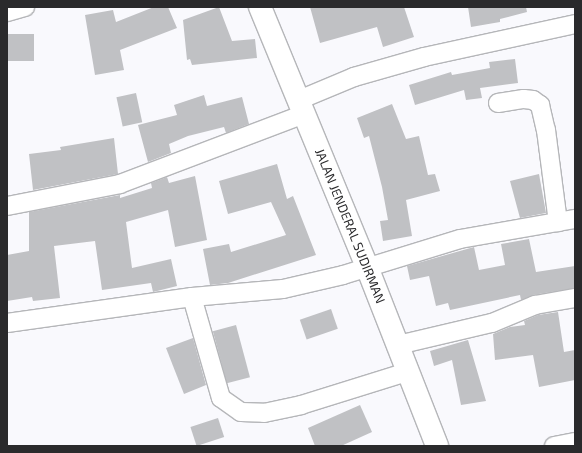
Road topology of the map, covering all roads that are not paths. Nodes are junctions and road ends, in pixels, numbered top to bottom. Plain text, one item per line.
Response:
1 (25, 7) edge
2 (260, 7) edge
3 (7, 12) edge
4 (575, 24) edge
5 (498, 103) dead end
6 (302, 107) junction
7 (7, 206) edge
8 (567, 221) edge
9 (368, 268) junction
10 (192, 297) junction
11 (575, 298) edge
12 (7, 323) edge
13 (398, 345) junction
14 (407, 372) junction
15 (575, 442) edge
16 (437, 446) edge
17 (554, 446) edge

1 - 3 street
2 - 6 highway, JALAN JENDERAL SUDIRMAN
4 - 6 street
5 - 8 street
6 - 7 street
6 - 9 highway, JALAN JENDERAL SUDIRMAN
8 - 9 street
9 - 10 street
9 - 13 highway, JALAN JENDERAL SUDIRMAN
10 - 12 street
10 - 14 street
11 - 13 street
13 - 14 highway, JALAN JENDERAL SUDIRMAN
14 - 16 highway, JALAN JENDERAL SUDIRMAN
15 - 17 street

